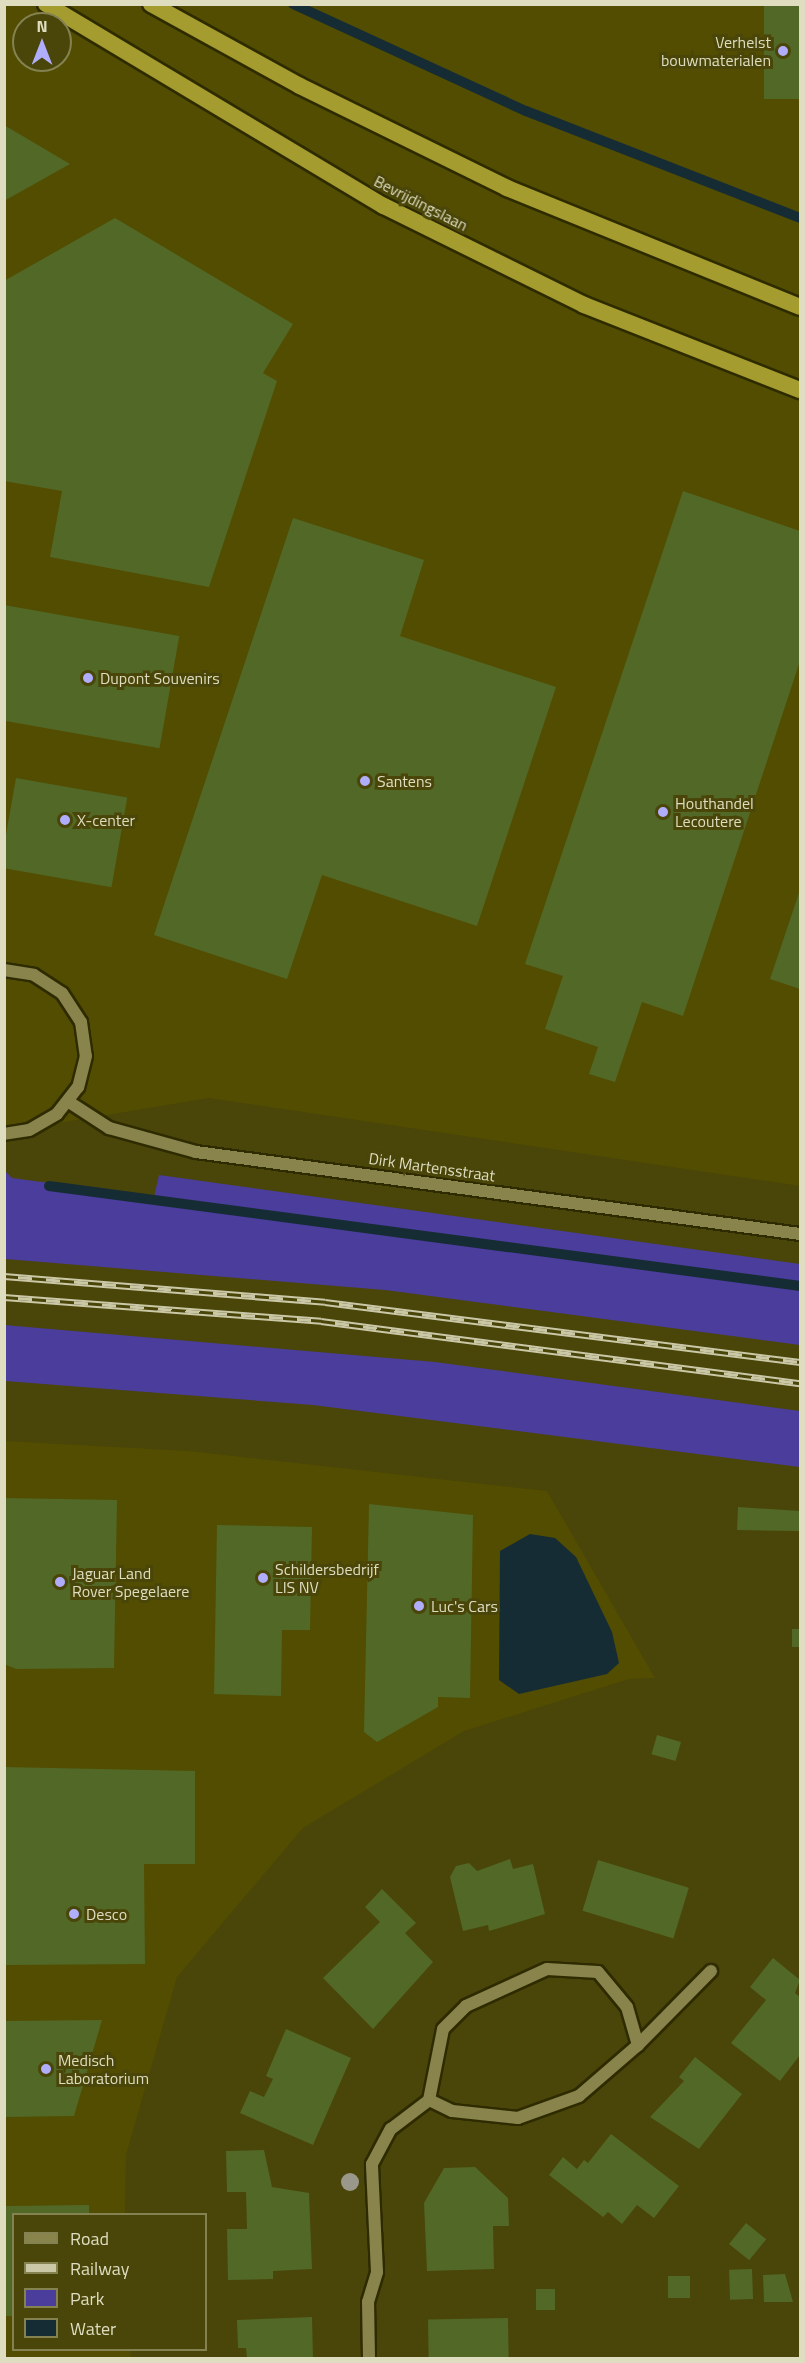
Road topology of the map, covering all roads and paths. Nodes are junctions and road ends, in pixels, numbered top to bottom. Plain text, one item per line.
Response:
1 (46, 4) edge
2 (151, 4) edge
3 (801, 307) edge
4 (801, 390) edge
5 (4, 970) edge
6 (69, 1102) junction
7 (4, 1134) edge
8 (801, 1234) edge
9 (711, 1971) dead end
10 (638, 2045) junction
11 (429, 2100) junction
12 (369, 2358) edge

1 - 4 highway, Bevrijdingslaan
2 - 3 highway
5 - 6 street
6 - 7 street
6 - 8 street, Dirk Martensstraat
9 - 10 street
10 - 11 street
10 - 11 street
11 - 12 street

